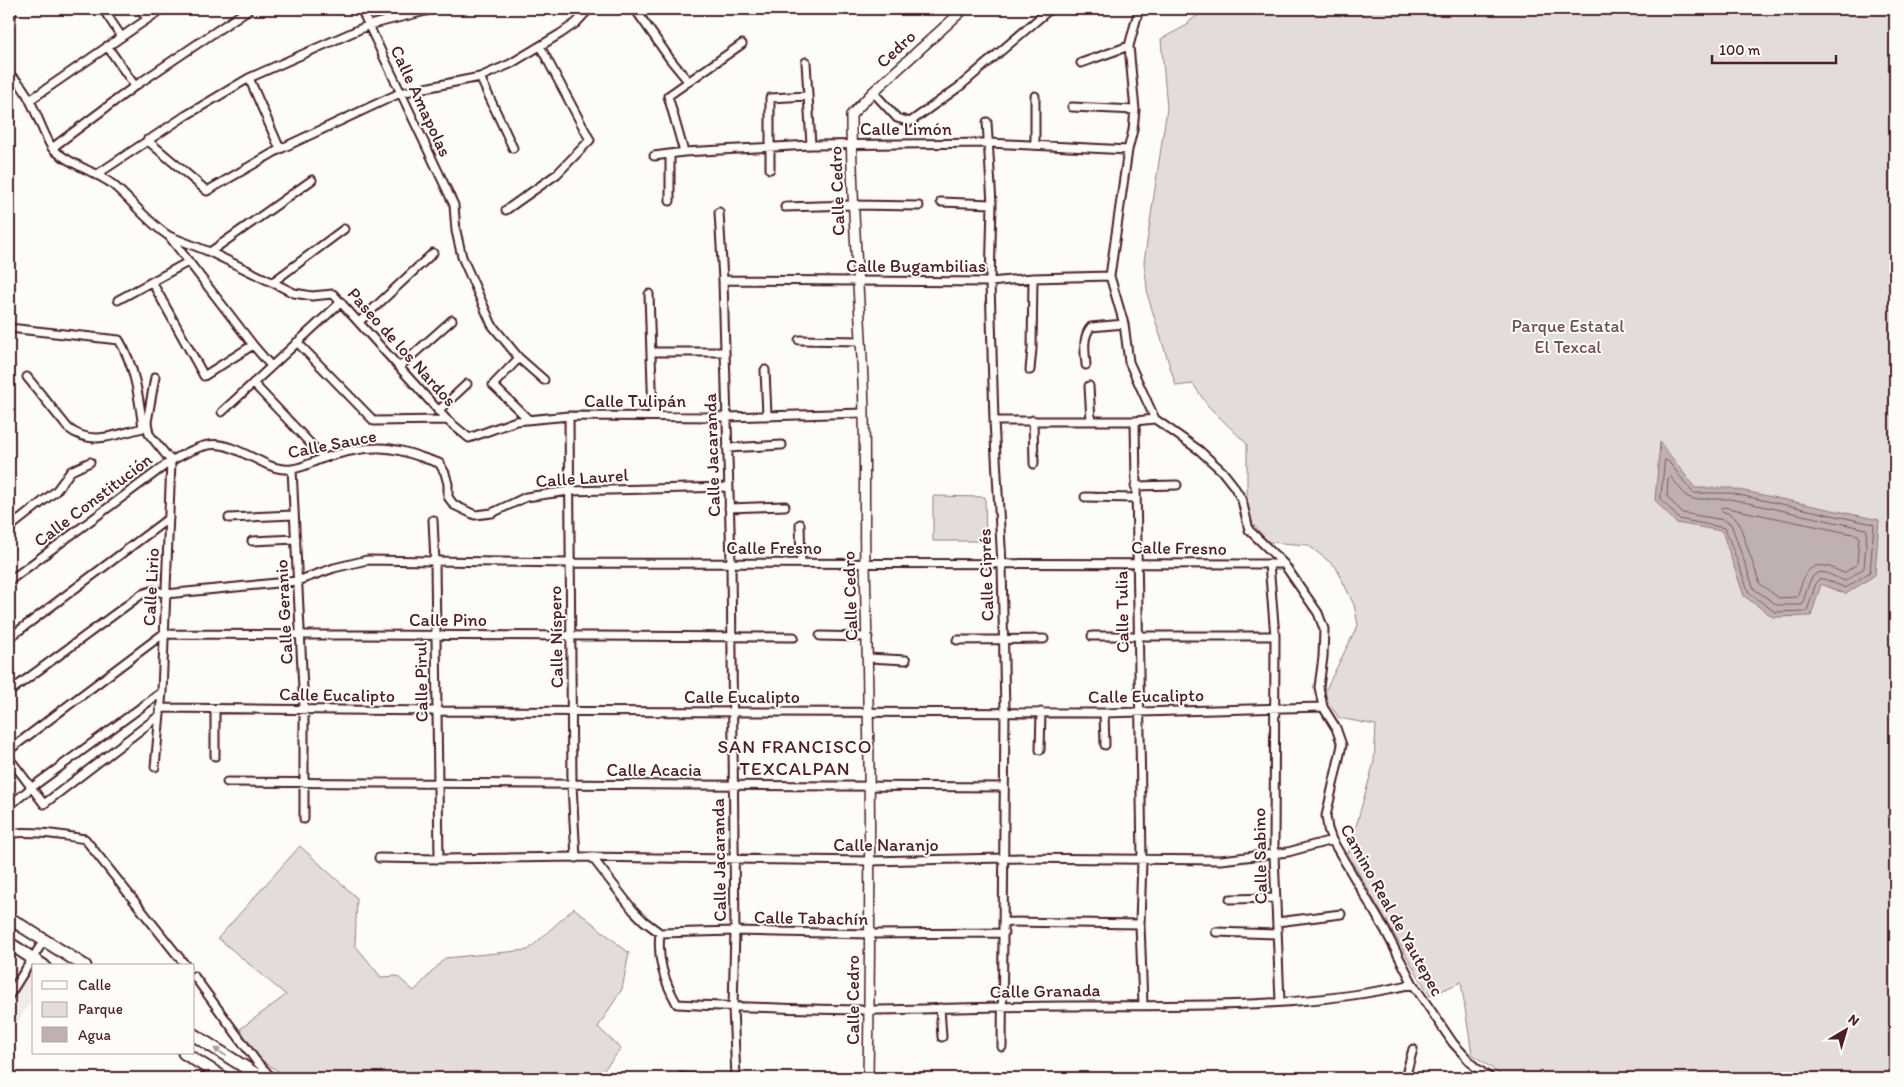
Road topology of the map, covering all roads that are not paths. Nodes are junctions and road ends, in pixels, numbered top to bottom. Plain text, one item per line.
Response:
1 (10, 9) edge
2 (103, 9) edge
3 (140, 9) edge
4 (162, 9) edge
5 (249, 9) edge
6 (361, 9) edge
7 (434, 9) edge
8 (590, 9) edge
9 (635, 9) edge
10 (964, 9) edge
11 (1050, 9) edge
12 (1139, 9) edge
13 (147, 18) junction
14 (9, 19) edge
15 (369, 26) junction
16 (121, 36) junction
17 (742, 44) dead end
18 (107, 46) junction
19 (540, 46) junction
20 (1130, 46) junction
21 (806, 62) dead end
22 (1081, 63) dead end
23 (9, 75) edge
24 (480, 77) junction
25 (249, 78) junction
26 (688, 82) junction
27 (135, 86) junction
28 (873, 92) junction
29 (400, 93) junction
30 (808, 96) junction
31 (1035, 96) dead end
32 (30, 100) junction
33 (1072, 106) dead end
34 (1135, 110) junction
35 (851, 115) joint
36 (987, 122) dead end
37 (147, 140) junction
38 (851, 144) junction
39 (989, 144) junction
40 (1035, 144) junction
41 (811, 145) junction
42 (770, 146) junction
43 (52, 148) junction
44 (513, 148) dead end
45 (280, 149) junction
46 (1128, 150) junction
47 (684, 152) junction
48 (670, 154) junction
49 (654, 156) dead end
50 (770, 169) dead end
51 (96, 175) junction
52 (312, 180) dead end
53 (670, 201) dead end
54 (941, 202) dead end
55 (992, 204) junction
56 (853, 205) junction
57 (919, 206) dead end
58 (785, 207) dead end
59 (506, 210) dead end
60 (719, 212) dead end
61 (344, 229) dead end
62 (169, 236) junction
63 (210, 252) junction
64 (433, 253) dead end
65 (188, 262) junction
66 (1110, 276) junction
67 (1033, 278) junction
68 (723, 280) junction
69 (856, 281) junction
70 (152, 282) junction
71 (273, 282) junction
72 (990, 282) junction
73 (649, 294) dead end
74 (118, 300) dead end
75 (341, 302) junction
76 (452, 320) dead end
77 (359, 322) junction
78 (1124, 324) junction
79 (9, 328) edge
80 (799, 340) dead end
81 (860, 341) junction
82 (298, 342) junction
83 (253, 345) junction
84 (652, 352) junction
85 (724, 352) junction
86 (519, 358) junction
87 (1086, 365) dead end
88 (271, 366) junction
89 (399, 367) junction
90 (765, 370) dead end
91 (1030, 370) dead end
92 (27, 377) dead end
93 (155, 377) dead end
94 (544, 380) dead end
95 (253, 383) junction
96 (467, 384) dead end
97 (1089, 386) dead end
98 (438, 411) junction
99 (222, 412) dead end
100 (864, 413) junction
101 (767, 414) junction
102 (569, 416) junction
103 (652, 416) junction
104 (726, 416) junction
105 (528, 419) junction
106 (1154, 419) junction
107 (447, 420) junction
108 (1033, 420) junction
109 (994, 421) junction
110 (1091, 421) junction
111 (1135, 421) junction
112 (469, 438) joint
113 (782, 445) dead end
114 (727, 448) junction
115 (324, 458) junction
116 (171, 461) junction
117 (90, 462) dead end
118 (1034, 464) dead end
119 (292, 469) junction
120 (1177, 485) dead end
121 (1135, 486) junction
122 (729, 488) junction
123 (569, 491) junction
124 (448, 497) joint
125 (1084, 497) dead end
126 (1135, 498) junction
127 (785, 506) dead end
128 (729, 508) junction
129 (294, 515) junction
130 (169, 518) junction
131 (229, 518) dead end
132 (433, 520) dead end
133 (800, 524) dead end
134 (9, 528) edge
135 (296, 539) junction
136 (252, 541) dead end
137 (435, 562) junction
138 (1136, 562) junction
139 (570, 563) junction
140 (731, 563) junction
141 (801, 563) junction
142 (865, 563) junction
143 (1002, 564) junction
144 (1270, 564) junction
145 (1284, 564) junction
146 (9, 581) edge
147 (297, 581) junction
148 (166, 594) junction
149 (163, 634) junction
150 (301, 634) junction
151 (435, 635) junction
152 (571, 636) junction
153 (732, 636) junction
154 (820, 636) dead end
155 (1092, 636) dead end
156 (1275, 636) junction
157 (794, 637) dead end
158 (868, 637) junction
159 (1137, 637) junction
160 (9, 638) edge
161 (1004, 639) junction
162 (1044, 639) dead end
163 (957, 640) dead end
164 (868, 658) junction
165 (906, 660) dead end
166 (9, 692) edge
167 (162, 692) junction
168 (1323, 707) junction
169 (1274, 708) junction
170 (215, 709) junction
171 (304, 709) junction
172 (160, 711) junction
173 (436, 711) junction
174 (572, 711) junction
175 (733, 712) junction
176 (870, 712) junction
177 (1005, 712) junction
178 (1041, 712) junction
179 (1138, 712) junction
180 (1104, 713) junction
181 (1105, 745) dead end
182 (9, 750) edge
183 (1040, 750) dead end
184 (215, 756) dead end
185 (9, 758) edge
186 (155, 767) dead end
187 (227, 782) dead end
188 (304, 784) junction
189 (438, 784) junction
190 (572, 785) junction
191 (733, 786) junction
192 (869, 786) junction
193 (1004, 787) junction
194 (31, 788) junction
195 (9, 806) edge
196 (304, 819) dead end
197 (9, 830) edge
198 (1332, 840) junction
199 (1274, 854) junction
200 (379, 858) dead end
201 (576, 858) junction
202 (592, 858) junction
203 (1004, 858) junction
204 (439, 859) junction
205 (734, 859) junction
206 (869, 860) junction
207 (1142, 860) junction
208 (1275, 898) junction
209 (1230, 899) dead end
210 (1341, 914) dead end
211 (9, 918) edge
212 (1004, 922) junction
213 (1277, 922) junction
214 (1140, 924) junction
215 (735, 931) junction
216 (1216, 932) dead end
217 (660, 933) junction
218 (1004, 933) junction
219 (869, 934) junction
220 (1276, 934) junction
221 (44, 940) junction
222 (9, 943) edge
223 (33, 959) junction
224 (41, 964) edge
225 (82, 964) edge
226 (184, 964) edge
227 (195, 977) edge
228 (1412, 984) junction
229 (9, 996) edge
230 (1280, 1002) junction
231 (1143, 1005) junction
232 (1002, 1006) junction
233 (734, 1007) junction
234 (940, 1008) junction
235 (869, 1010) junction
236 (195, 1036) edge
237 (942, 1037) dead end
238 (1002, 1047) dead end
239 (1412, 1049) dead end
240 (186, 1054) edge
241 (681, 1077) edge
242 (867, 1077) edge
243 (224, 1078) edge
244 (262, 1078) edge
245 (272, 1078) edge
246 (694, 1078) edge
247 (736, 1078) edge
248 (1405, 1078) edge
249 (1490, 1078) edge

1 - 14 main road
2 - 16 street
3 - 13 street
4 - 13 street
5 - 27 street
6 - 15 street, Calle Amapolas
7 - 15 street
8 - 19 street
9 - 26 street
10 - 28 street, Cedro
11 - 28 street
12 - 20 street
13 - 16 street
15 - 25 street
15 - 29 street, Calle Amapolas
16 - 18 street
17 - 26 street
18 - 27 street
18 - 32 street
19 - 24 street
19 - 59 street
20 - 22 street
20 - 34 street
21 - 30 street
23 - 32 street
24 - 29 street
24 - 44 street
25 - 37 street
25 - 45 street
26 - 47 street
27 - 43 street
28 - 35 street, Cedro
29 - 45 street
29 - 86 street, Calle Amapolas
30 - 41 street
30 - 42 street
31 - 40 street
32 - 43 street
33 - 34 street
34 - 46 street
35 - 38 street, Calle Cedro
36 - 39 street, Calle Ciprés
37 - 45 street
37 - 51 street
38 - 39 street, Calle Limón
38 - 41 street, Calle Limón
38 - 56 street, Calle Cedro
39 - 40 street, Calle Limón
39 - 55 street, Calle Ciprés
40 - 46 street, Calle Limón
41 - 42 street, Calle Limón
42 - 47 street, Calle Limón
42 - 50 street
43 - 51 street
46 - 66 street
47 - 48 street, Calle Limón
48 - 49 street, Calle Limón
48 - 53 street
51 - 62 street
52 - 63 street
54 - 55 street
55 - 72 street, Calle Ciprés
56 - 57 street
56 - 58 street
56 - 69 street, Calle Cedro
60 - 68 street, Calle Jacaranda
61 - 71 street
62 - 63 street, Paseo de los Nardos
62 - 65 street
63 - 71 street, Paseo de los Nardos
64 - 77 street
65 - 70 street
65 - 83 street
66 - 67 street, Calle Bugambilias
66 - 78 street
67 - 72 street, Calle Bugambilias
67 - 91 street
68 - 69 street, Calle Bugambilias
68 - 85 street, Calle Jacaranda
69 - 72 street, Calle Bugambilias
69 - 81 street, Calle Cedro
70 - 74 street
70 - 83 street
71 - 75 street, Paseo de los Nardos
72 - 109 street, Calle Ciprés
73 - 84 street
75 - 77 street, Paseo de los Nardos
75 - 82 street
76 - 89 street
77 - 89 street, Paseo de los Nardos
78 - 87 street
78 - 106 street
79 - 92 street
80 - 81 street
81 - 100 street, Calle Cedro
82 - 88 street
82 - 107 street
83 - 88 street
84 - 85 street
84 - 103 street
85 - 104 street, Calle Jacaranda
86 - 94 street
86 - 105 street
88 - 95 street
89 - 98 street, Paseo de los Nardos
90 - 101 street
93 - 116 street
95 - 99 street
95 - 115 street
96 - 98 street
97 - 110 street
98 - 107 street, Paseo de los Nardos
100 - 101 street, Calle Tulipán
100 - 142 street, Calle Cedro
101 - 104 street, Calle Tulipán
102 - 103 street, Calle Tulipán
102 - 105 street, Calle Tulipán
102 - 123 street, Calle Níspero
103 - 104 street, Calle Tulipán
104 - 114 street, Calle Jacaranda
105 - 112 street, Calle Tulipán
106 - 111 street
106 - 145 street, Camino Real de Yautepec
107 - 112 street, Paseo de los Nardos
108 - 109 street
108 - 110 street
108 - 118 street
109 - 143 street, Calle Ciprés
110 - 111 street
111 - 121 street, Calle Tulia
113 - 114 street
114 - 122 street, Calle Jacaranda
115 - 119 street, Calle Sauce
115 - 124 street, Calle Sauce
116 - 119 street, Calle Sauce
116 - 130 street, Calle Lirio
116 - 146 street, Calle Constitución
117 - 134 street
119 - 129 street, Calle Geranio
120 - 121 street
121 - 126 street, Calle Tulia
122 - 123 street, Calle Laurel
122 - 128 street, Calle Jacaranda
123 - 124 street, Calle Laurel
123 - 139 street, Calle Níspero
125 - 126 street
126 - 138 street, Calle Tulia
127 - 128 street
128 - 140 street, Calle Jacaranda
129 - 131 street
129 - 135 street, Calle Geranio
130 - 148 street, Calle Lirio
130 - 160 street
132 - 137 street, Calle Pirul
133 - 141 street
135 - 136 street
135 - 147 street, Calle Geranio
137 - 139 street, Calle Fresno
137 - 147 street, Calle Fresno
137 - 151 street, Calle Pirul
138 - 143 street, Calle Fresno
138 - 144 street, Calle Fresno
138 - 159 street, Calle Tulia
139 - 140 street, Calle Fresno
139 - 152 street, Calle Níspero
140 - 141 street, Calle Fresno
140 - 153 street, Calle Jacaranda
141 - 142 street, Calle Fresno
142 - 143 street, Calle Fresno
142 - 158 street, Calle Cedro
143 - 161 street, Calle Ciprés
144 - 145 street, Calle Fresno
144 - 156 street, Calle Sabino
145 - 168 street, Camino Real de Yautepec
147 - 148 street, Calle Fresno
147 - 150 street, Calle Geranio
148 - 149 street, Calle Lirio
148 - 166 street, Calle Fresno
149 - 150 street, Calle Pino
149 - 167 street, Calle Lirio
149 - 182 street
150 - 151 street, Calle Pino
150 - 171 street, Calle Geranio
151 - 152 street, Calle Pino
151 - 173 street, Calle Pirul
152 - 153 street, Calle Pino
152 - 174 street, Calle Níspero
153 - 157 street, Calle Pino
153 - 175 street, Calle Jacaranda
154 - 158 street
155 - 159 street
156 - 159 street
156 - 169 street, Calle Sabino
158 - 164 street, Calle Cedro
159 - 179 street, Calle Tulia
161 - 162 street
161 - 163 street
161 - 177 street, Calle Ciprés
164 - 165 street
164 - 176 street, Calle Cedro
167 - 172 street, Calle Lirio
167 - 194 street
168 - 169 street, Calle Eucalipto
168 - 198 street, Camino Real de Yautepec
169 - 179 street, Calle Eucalipto
169 - 199 street, Calle Sabino
170 - 171 street, Calle Eucalipto
170 - 172 street, Calle Eucalipto
170 - 184 street
171 - 173 street, Calle Eucalipto
171 - 188 street, Calle Geranio
172 - 186 street, Calle Lirio
172 - 194 street
173 - 174 street, Calle Eucalipto
173 - 189 street, Calle Pirul
174 - 175 street, Calle Eucalipto
174 - 190 street, Calle Níspero
175 - 176 street, Calle Eucalipto
175 - 191 street, Calle Jacaranda
176 - 177 street, Calle Eucalipto
176 - 192 street, Calle Cedro
177 - 178 street, Calle Eucalipto
177 - 193 street, Calle Ciprés
178 - 180 street, Calle Eucalipto
178 - 183 street
179 - 180 street, Calle Eucalipto
179 - 207 street, Calle Tulia
180 - 181 street
185 - 194 street
187 - 188 street, Calle Acacia
188 - 189 street, Calle Acacia
188 - 196 street, Calle Geranio
189 - 190 street, Calle Acacia
189 - 204 street, Calle Pirul
190 - 191 street, Calle Acacia
190 - 201 street, Calle Níspero
191 - 192 street, Calle Acacia
191 - 205 street, Calle Jacaranda
192 - 193 street, Calle Acacia
192 - 206 street, Calle Cedro
193 - 203 street, Calle Ciprés
194 - 195 street
197 - 226 street
198 - 199 street, Calle Naranjo
198 - 228 street, Camino Real de Yautepec
199 - 207 street, Calle Naranjo
199 - 208 street, Calle Sabino
200 - 204 street, Calle Naranjo
201 - 202 street, Calle Naranjo
201 - 204 street, Calle Naranjo
202 - 205 street, Calle Naranjo
202 - 217 street
203 - 206 street, Calle Naranjo
203 - 207 street, Calle Naranjo
203 - 212 street, Calle Ciprés
205 - 206 street, Calle Naranjo
205 - 215 street, Calle Jacaranda
206 - 219 street, Calle Cedro
207 - 214 street
208 - 209 street
208 - 213 street, Calle Sabino
210 - 213 street
211 - 221 main road
212 - 214 street
212 - 218 street, Calle Ciprés
213 - 220 street, Calle Sabino
214 - 231 street
215 - 217 street, Calle Tabachín
215 - 219 street, Calle Tabachín
215 - 233 street, Calle Jacaranda
216 - 220 street
217 - 233 street, Calle Granada
218 - 219 street, Calle Tabachín
218 - 232 street, Calle Ciprés
219 - 235 street, Calle Cedro
220 - 230 street, Calle Sabino
221 - 223 street
221 - 225 main road
222 - 223 main road
223 - 224 main road
223 - 229 street
227 - 245 street
228 - 230 street, Calle Granada
228 - 249 street, Camino Real de Yautepec
230 - 231 street, Calle Granada
231 - 232 street, Calle Granada
232 - 234 street, Calle Granada
232 - 238 street, Calle Ciprés
233 - 235 street, Calle Granada
233 - 247 street, Calle Jacaranda
234 - 235 street, Calle Granada
234 - 237 street
235 - 242 street, Calle Cedro
244 -> 236 main road
239 - 248 street
240 - 243 main road
241 - 246 street

